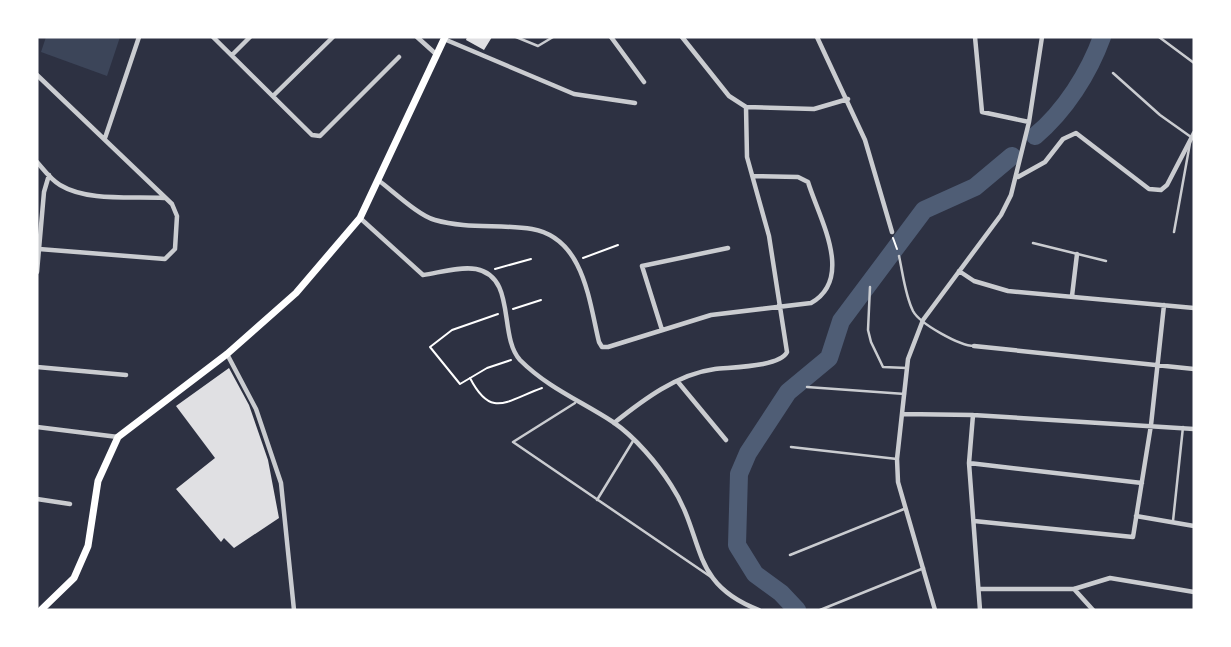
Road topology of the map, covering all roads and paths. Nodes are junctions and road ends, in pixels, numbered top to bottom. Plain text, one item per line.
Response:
1 (139, 37) edge
2 (213, 37) edge
3 (250, 37) edge
4 (334, 37) edge
5 (416, 37) edge
6 (516, 37) edge
7 (553, 37) edge
8 (611, 37) edge
9 (682, 37) edge
10 (817, 37) edge
11 (975, 37) edge
12 (1042, 37) edge
13 (1159, 37) edge
14 (445, 38) edge
15 (232, 55) junction
16 (438, 55) junction
17 (399, 57) dead end
18 (1194, 63) edge
19 (1113, 72) dead end
20 (37, 75) edge
21 (644, 82) dead end
22 (274, 96) junction
23 (848, 99) junction
24 (635, 103) dead end
25 (746, 107) junction
26 (1029, 122) junction
27 (1193, 135) edge
28 (105, 138) junction
29 (37, 162) edge
30 (49, 175) junction
31 (753, 176) junction
32 (1017, 178) junction
33 (377, 180) junction
34 (165, 198) junction
35 (360, 218) junction
36 (1174, 232) dead end
37 (892, 234) joint
38 (1033, 243) dead end
39 (618, 245) dead end
40 (728, 248) dead end
41 (39, 249) junction
42 (897, 250) dead end
43 (1077, 254) junction
44 (899, 256) dead end
45 (531, 259) dead end
46 (576, 260) junction
47 (1106, 261) dead end
48 (958, 271) junction
49 (37, 272) edge
50 (484, 272) junction
51 (870, 287) dead end
52 (1072, 296) junction
53 (541, 300) dead end
54 (1164, 305) junction
55 (779, 308) junction
56 (1194, 308) edge
57 (505, 312) junction
58 (923, 320) junction
59 (662, 330) junction
60 (974, 346) joint
61 (227, 354) junction
62 (518, 357) junction
63 (1157, 364) junction
64 (37, 367) edge
65 (907, 368) junction
66 (1194, 369) edge
67 (126, 375) dead end
68 (470, 379) junction
69 (678, 382) junction
70 (550, 386) junction
71 (807, 387) dead end
72 (905, 394) junction
73 (575, 403) junction
74 (903, 414) junction
75 (973, 415) junction
76 (614, 423) junction
77 (1150, 425) junction
78 (37, 427) edge
79 (1183, 427) junction
80 (1194, 429) edge
81 (118, 437) junction
82 (726, 440) dead end
83 (633, 441) junction
84 (791, 447) dead end
85 (897, 459) junction
86 (969, 463) junction
87 (1142, 484) junction
88 (37, 499) edge
89 (597, 500) junction
90 (70, 504) dead end
91 (904, 509) junction
92 (1136, 516) junction
93 (974, 521) junction
94 (1173, 522) junction
95 (1194, 526) edge
96 (790, 555) dead end
97 (924, 568) junction
98 (711, 577) junction
99 (979, 589) junction
100 (1074, 589) junction
101 (1194, 592) edge
102 (52, 607) edge
103 (41, 610) edge
104 (294, 610) edge
105 (759, 610) edge
106 (820, 610) edge
107 (934, 610) edge
108 (980, 610) edge
109 (1093, 610) edge

1 - 28 street
2 - 15 street
3 - 15 street
4 - 22 street
5 - 16 street
6 - 7 lane
8 - 21 street
9 - 25 street
10 - 23 street
11 - 26 street
12 - 26 street
13 - 18 lane
14 - 16 main road
14 - 24 street
15 - 22 street
16 - 33 main road
17 - 22 street
19 - 27 lane
20 - 28 street
23 - 25 street
23 - 37 street
25 - 31 street
26 - 32 street
27 - 32 street
27 - 36 lane
28 - 34 street
29 - 30 street
30 - 34 street
30 - 41 street
31 - 55 street
31 - 55 street
32 - 48 street
33 - 35 main road
33 - 46 street
34 - 41 street
35 - 50 street
35 - 61 main road
37 - 42 path
38 - 43 lane
39 - 46 path
40 - 59 street
41 - 49 street
43 - 47 lane
43 - 52 street
44 - 58 lane
45 - 50 path
46 - 59 street
48 - 52 street
48 - 58 street
50 - 57 street
51 - 65 lane
52 - 54 street
53 - 57 path
54 - 56 street
54 - 63 street
55 - 59 street
55 - 69 street
57 - 62 street
57 - 68 path
58 - 60 lane
58 - 65 street
60 - 63 street
61 - 81 main road
61 - 104 street
62 - 68 path
62 - 70 street
63 - 66 street
63 - 77 street
64 - 67 street
65 - 72 street
68 - 70 path
69 - 76 street
69 - 82 street
70 - 73 street
71 - 72 lane
72 - 74 street
73 - 76 street
73 - 89 lane
74 - 75 street
74 - 85 street
75 - 77 street
75 - 86 street
76 - 83 street
77 - 79 street
77 - 87 street
78 - 81 street
79 - 80 street
79 - 94 lane
81 - 102 main road
83 - 89 lane
83 - 98 street
84 - 85 lane
85 - 91 street
86 - 87 street
86 - 93 street
87 - 92 street
88 - 90 street
89 - 98 lane
91 - 96 lane
91 - 97 street
92 - 93 street
92 - 94 street
93 - 99 street
94 - 95 street
97 - 106 lane
97 - 107 street
98 - 105 street
99 - 100 street
99 - 108 street
100 - 101 street
100 - 109 street
102 - 103 main road

